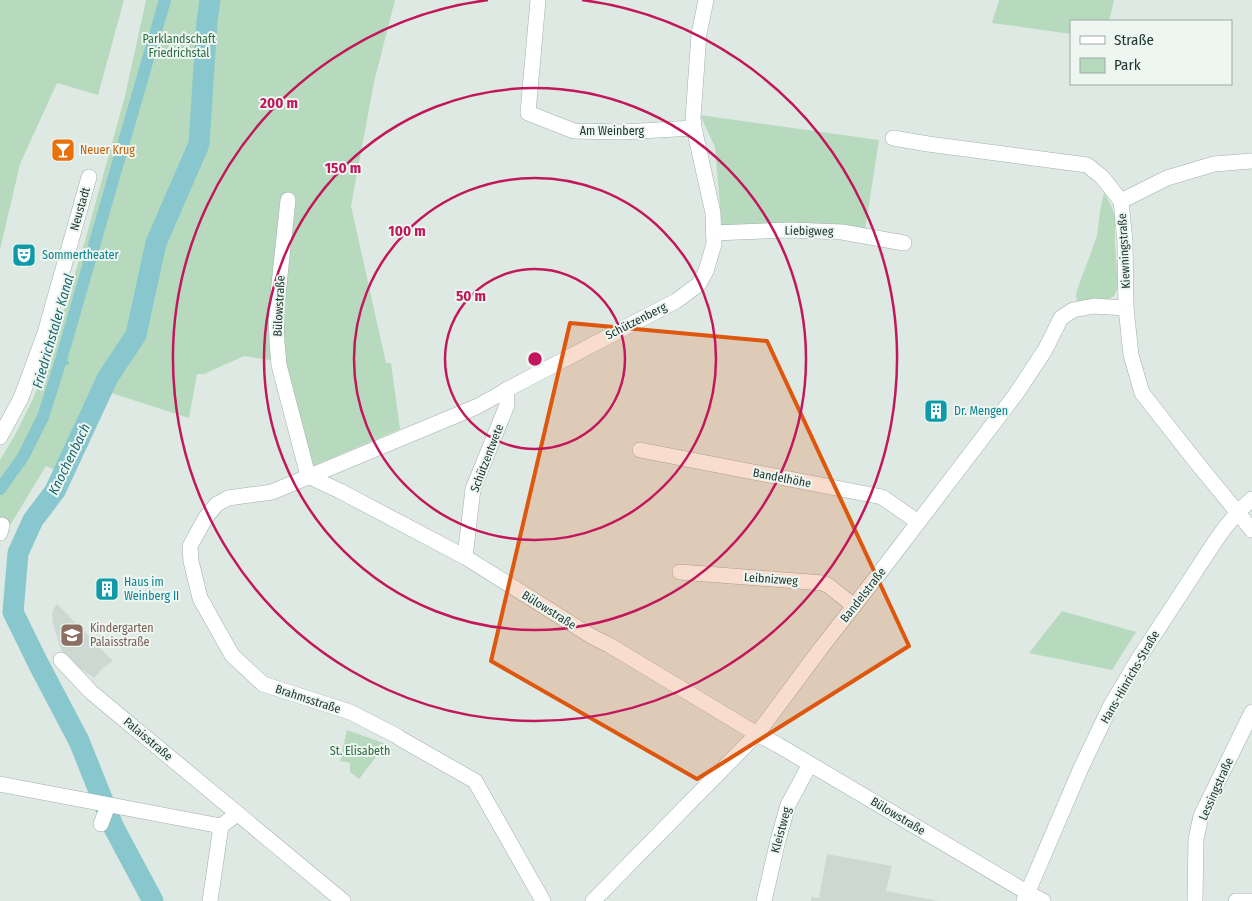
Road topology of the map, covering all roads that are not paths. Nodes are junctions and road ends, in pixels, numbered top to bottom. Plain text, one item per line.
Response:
1 (538, 0) edge
2 (706, 0) edge
3 (694, 128) junction
4 (893, 138) dead end
5 (1252, 160) edge
6 (89, 177) dead end
7 (288, 200) dead end
8 (1121, 200) junction
9 (713, 233) junction
10 (904, 243) dead end
11 (1126, 308) junction
12 (506, 390) junction
13 (0, 437) edge
14 (640, 450) dead end
15 (308, 476) junction
16 (1252, 499) edge
17 (1238, 512) junction
18 (918, 522) junction
19 (1252, 530) edge
20 (465, 557) junction
21 (680, 572) dead end
22 (854, 606) junction
23 (62, 660) dead end
24 (1252, 712) edge
25 (757, 734) junction
26 (810, 764) junction
27 (0, 784) edge
28 (109, 805) junction
29 (238, 814) junction
30 (101, 824) dead end
31 (220, 826) junction
32 (1026, 897) edge
33 (210, 901) edge
34 (343, 901) edge
35 (543, 901) edge
36 (593, 901) edge
37 (764, 901) edge
38 (1043, 901) edge
39 (1195, 901) edge
40 (1236, 901) edge
41 (1252, 901) edge

1 - 3 street, Am Weinberg
2 - 3 street, Schützenberg
3 - 9 street, Schützenberg
4 - 8 street, Kiewningstraße
5 - 8 street
6 - 13 street, Neustadt
7 - 15 street, Bülowstraße
8 - 11 street, Kiewningstraße
9 - 10 street, Liebigweg
9 - 12 street, Schützenberg
11 - 17 street, Kiewningstraße
11 - 18 street, Bandelstraße
12 - 15 street, Schützenberg
12 - 20 street, Schützentwete
14 - 18 street, Bandelhöhe
15 - 20 street, Bülowstraße
15 - 35 street, Brahmsstraße
16 - 17 street, Hans-Hinrichs-Straße
17 - 19 street
17 - 32 street, Hans-Hinrichs-Straße
18 - 22 street, Bandelstraße
20 - 25 street, Bülowstraße
21 - 22 street, Leibnizweg
22 - 25 street, Bandelstraße
23 - 29 street, Palaisstraße
24 - 39 street, Lessingstraße
25 - 26 street, Bülowstraße
25 - 36 street, Bandelstraße
26 - 32 street, Bülowstraße
26 - 37 street, Kleistweg
27 - 28 street
28 - 30 street
28 - 31 street
29 - 31 street
29 - 34 street, Palaisstraße
31 - 33 street
32 - 38 street, Bülowstraße
40 - 41 street

